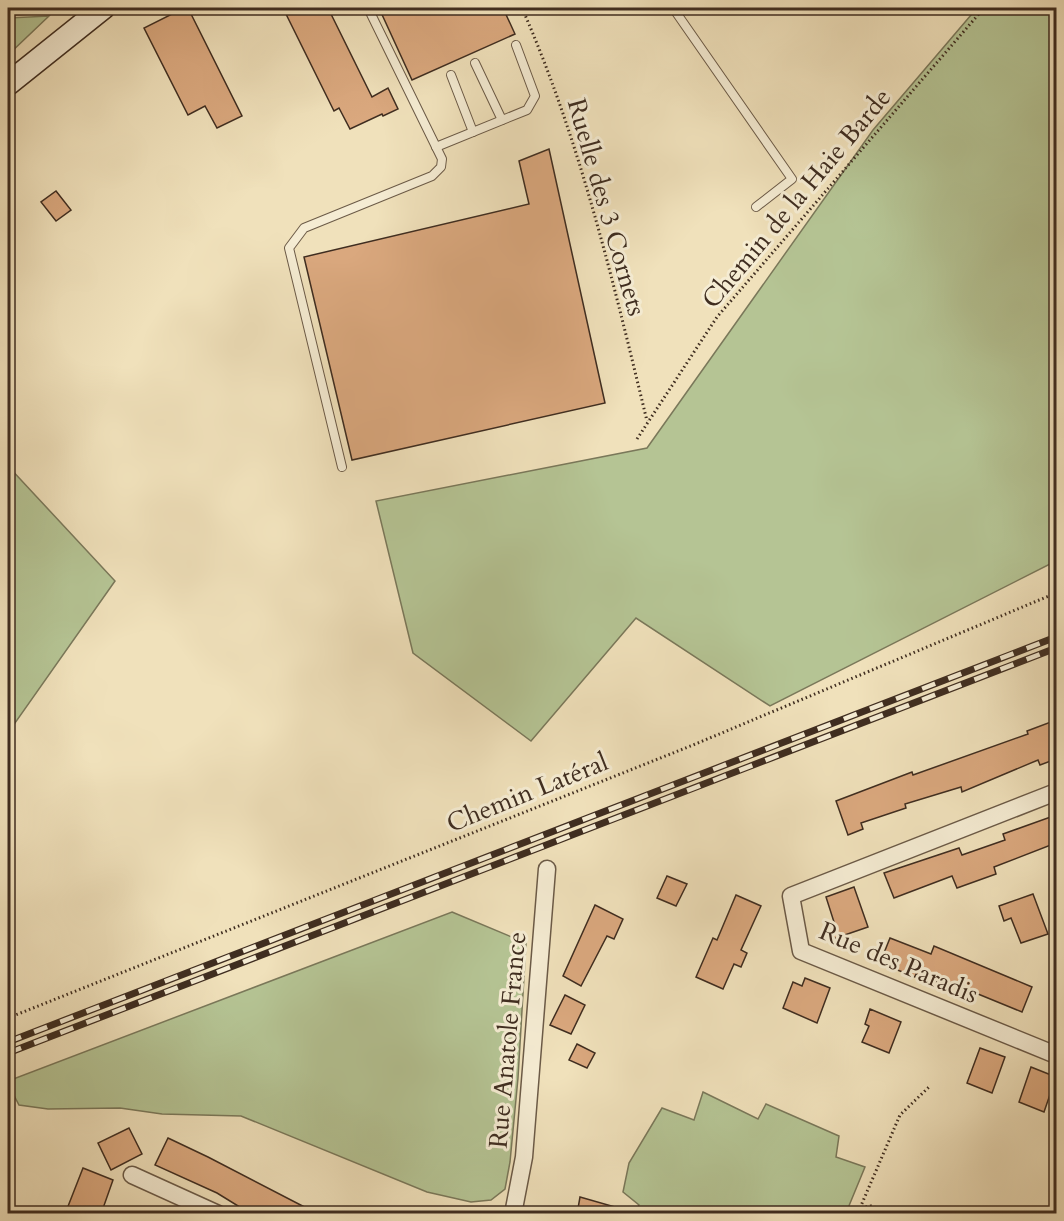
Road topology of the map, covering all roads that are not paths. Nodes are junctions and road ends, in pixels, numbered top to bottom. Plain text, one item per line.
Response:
1 (102, 8) edge
2 (368, 8) edge
3 (673, 8) edge
4 (8, 11) edge
5 (74, 13) edge
6 (516, 45) dead end
7 (475, 63) dead end
8 (451, 75) dead end
9 (8, 84) edge
10 (502, 120) junction
11 (473, 132) junction
12 (436, 147) junction
13 (756, 207) dead end
14 (342, 467) dead end
15 (1056, 792) edge
16 (547, 869) dead end
17 (1056, 1055) edge
18 (132, 1175) dead end
19 (218, 1214) edge
20 (513, 1214) edge

1 - 5 main road
2 - 12 lane
3 - 13 lane
4 - 5 lane
5 - 9 main road
6 - 10 lane
7 - 10 lane
8 - 11 lane
10 - 11 lane
11 - 12 lane
12 - 14 lane
15 - 17 street, Rue des Paradis
16 - 20 street, Rue Anatole France
18 - 19 street

